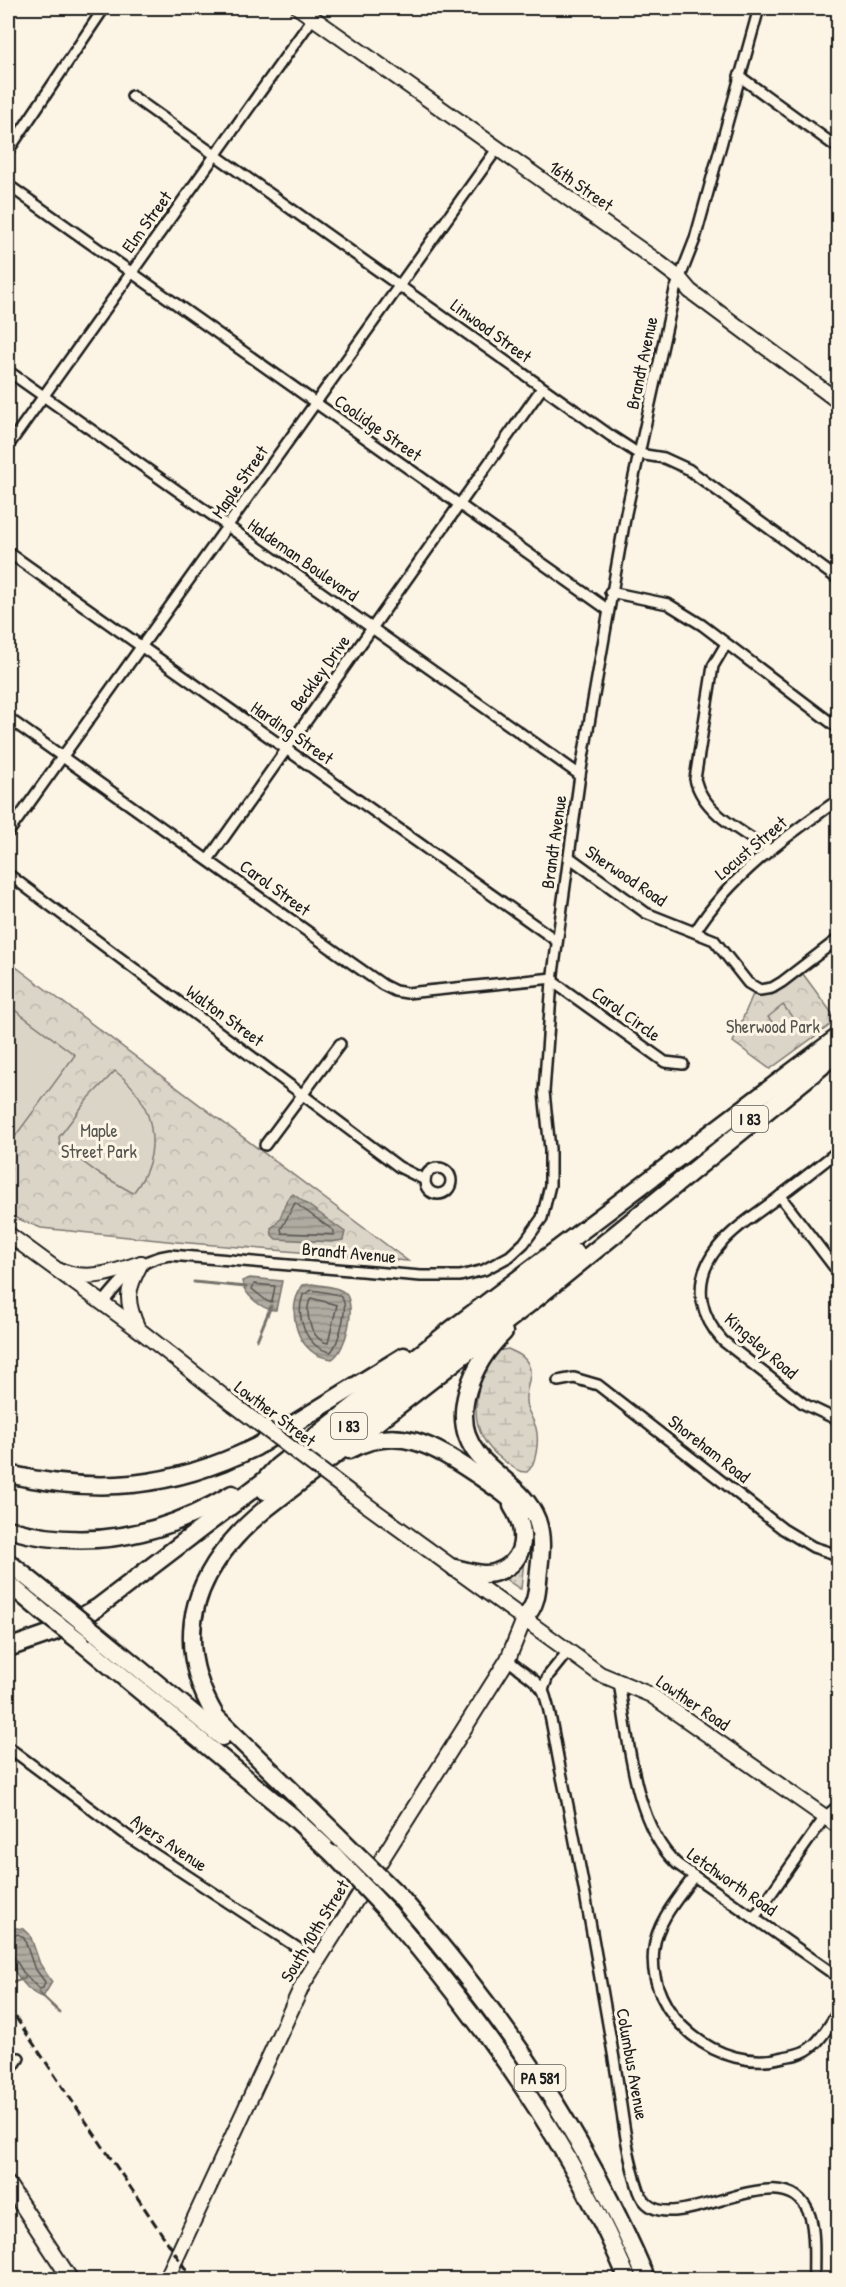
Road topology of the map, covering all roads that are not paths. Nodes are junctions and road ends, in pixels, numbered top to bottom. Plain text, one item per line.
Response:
1 (104, 8) edge
2 (298, 8) edge
3 (759, 8) edge
4 (314, 18) junction
5 (739, 76) junction
6 (132, 96) dead end
7 (838, 148) edge
8 (497, 149) junction
9 (8, 151) edge
10 (216, 155) junction
11 (8, 185) edge
12 (131, 272) junction
13 (679, 278) junction
14 (399, 287) junction
15 (8, 371) edge
16 (542, 388) junction
17 (43, 396) junction
18 (838, 400) edge
19 (316, 404) junction
20 (8, 446) edge
21 (639, 454) junction
22 (459, 506) junction
23 (228, 527) junction
24 (8, 552) edge
25 (838, 579) edge
26 (610, 592) junction
27 (607, 609) junction
28 (372, 630) junction
29 (726, 644) junction
30 (142, 648) junction
31 (8, 718) edge
32 (838, 728) edge
33 (286, 750) junction
34 (63, 758) junction
35 (580, 775) junction
36 (838, 800) edge
37 (8, 833) edge
38 (770, 850) junction
39 (569, 857) junction
40 (208, 860) junction
41 (8, 874) edge
42 (695, 932) junction
43 (838, 939) edge
44 (557, 941) junction
45 (552, 980) junction
46 (838, 1037) edge
47 (340, 1044) dead end
48 (838, 1053) edge
49 (683, 1064) dead end
50 (822, 1066) junction
51 (302, 1095) junction
52 (265, 1145) dead end
53 (838, 1151) edge
54 (425, 1180) dead end
55 (780, 1196) junction
56 (8, 1234) edge
57 (141, 1263) junction
58 (53, 1268) junction
59 (838, 1272) edge
60 (538, 1297) junction
61 (102, 1304) junction
62 (138, 1329) junction
63 (452, 1329) junction
64 (558, 1381) dead end
65 (838, 1420) edge
66 (322, 1465) junction
67 (278, 1466) junction
68 (8, 1474) edge
69 (507, 1498) junction
70 (8, 1529) edge
71 (838, 1556) edge
72 (8, 1562) edge
73 (455, 1568) junction
74 (8, 1583) edge
75 (52, 1609) junction
76 (525, 1617) junction
77 (8, 1648) edge
78 (569, 1650) junction
79 (8, 1658) edge
80 (508, 1659) junction
81 (619, 1682) junction
82 (543, 1690) junction
83 (8, 1747) edge
84 (838, 1806) edge
85 (825, 1817) junction
86 (838, 1826) edge
87 (332, 1830) junction
88 (694, 1876) junction
89 (754, 1918) junction
90 (316, 1960) junction
91 (838, 1977) edge
92 (838, 2012) edge
93 (19, 2058) dead end
94 (8, 2074) edge
95 (8, 2184) edge
96 (71, 2280) edge
97 (166, 2280) edge
98 (628, 2280) edge
99 (647, 2280) edge
100 (814, 2280) edge

1 - 9 street
2 - 4 street, 16th Street
3 - 5 street, Brandt Avenue
4 - 8 street, 16th Street
4 - 10 street, Elm Street
5 - 7 street
5 - 13 street, Brandt Avenue
6 - 10 street, Linwood Street
8 - 13 street, 16th Street
8 - 14 street, Maple Street
10 - 12 street, Elm Street
10 - 14 street, Linwood Street
11 - 12 street, Coolidge Street
12 - 17 street, Elm Street
12 - 19 street, Coolidge Street
13 - 18 street, 16th Street
13 - 21 street, Brandt Avenue
14 - 16 street, Linwood Street
14 - 19 street, Maple Street
15 - 17 street, Haldeman Boulevard
16 - 21 street, Linwood Street
16 - 22 street, Beckley Drive
17 - 20 street, Elm Street
17 - 23 street, Haldeman Boulevard
19 - 22 street, Coolidge Street
19 - 23 street, Maple Street
21 - 25 street, Linwood Street
21 - 26 street, Brandt Avenue
22 - 27 street, Coolidge Street
22 - 28 street, Beckley Drive
23 - 28 street, Haldeman Boulevard
23 - 30 street, Maple Street
24 - 30 street, Harding Street
26 - 27 street, Brandt Avenue
26 - 29 street
27 - 35 street, Brandt Avenue
28 - 33 street, Beckley Drive
28 - 35 street, Haldeman Boulevard
29 - 32 street
29 - 38 street
30 - 33 street, Harding Street
30 - 34 street, Maple Street
31 - 34 street, Carol Street
33 - 40 street, Beckley Drive
33 - 44 street, Harding Street
34 - 37 street, Maple Street
34 - 40 street, Carol Street
35 - 39 street, Brandt Avenue
36 - 38 street, Locust Street
38 - 42 street, Locust Street
39 - 42 street, Sherwood Road
39 - 44 street, Brandt Avenue
40 - 45 street, Carol Street
41 - 51 street, Walton Street
42 - 43 street, Sherwood Road
44 - 45 street, Brandt Avenue
45 - 49 street, Carol Circle
45 - 57 street, Brandt Avenue
46 - 63 highway, I 83
47 - 51 street
48 - 50 highway, I 83
50 - 60 highway
50 - 79 highway, I 83
51 - 52 street
51 - 54 street, Walton Street
53 - 55 street, Kingsley Road
55 - 59 street
55 - 65 street, Kingsley Road
56 - 58 street, Lowther Street
57 - 58 street
57 - 61 street, Brandt Avenue
57 - 62 street
58 - 61 street, Lowther Street
60 - 66 highway
60 - 76 highway
61 - 62 street, Lowther Street
62 - 73 street, Lowther Street, bridge
63 - 67 highway, I 83
63 - 68 highway
64 - 71 street, Shoreham Road
66 - 69 highway
66 - 87 highway
67 - 70 highway, I 83
67 - 77 highway
69 - 73 highway
69 - 76 highway
72 - 75 highway, PA 581
73 - 76 street, Lowther Street
74 - 75 highway, PA 581
75 - 87 highway, PA 581, bridge
75 - 98 highway, PA 581, bridge
76 - 78 street, Lowther Road
76 - 80 street, South 10th Street
78 - 81 street, Lowther Road
78 - 82 street
80 - 82 street
80 - 90 street, South 10th Street
81 - 85 street, Lowther Road
81 - 88 street, Letchworth Road
82 - 100 street, Columbus Avenue
83 - 90 street, Ayers Avenue
84 - 85 street
85 - 86 street, Lowther Road
85 - 89 street
87 - 99 highway, PA 581, bridge
88 - 89 street, Letchworth Road
88 - 92 street
89 - 91 street, Letchworth Road
90 - 97 street, South 10th Street
93 - 94 street
95 - 96 street

